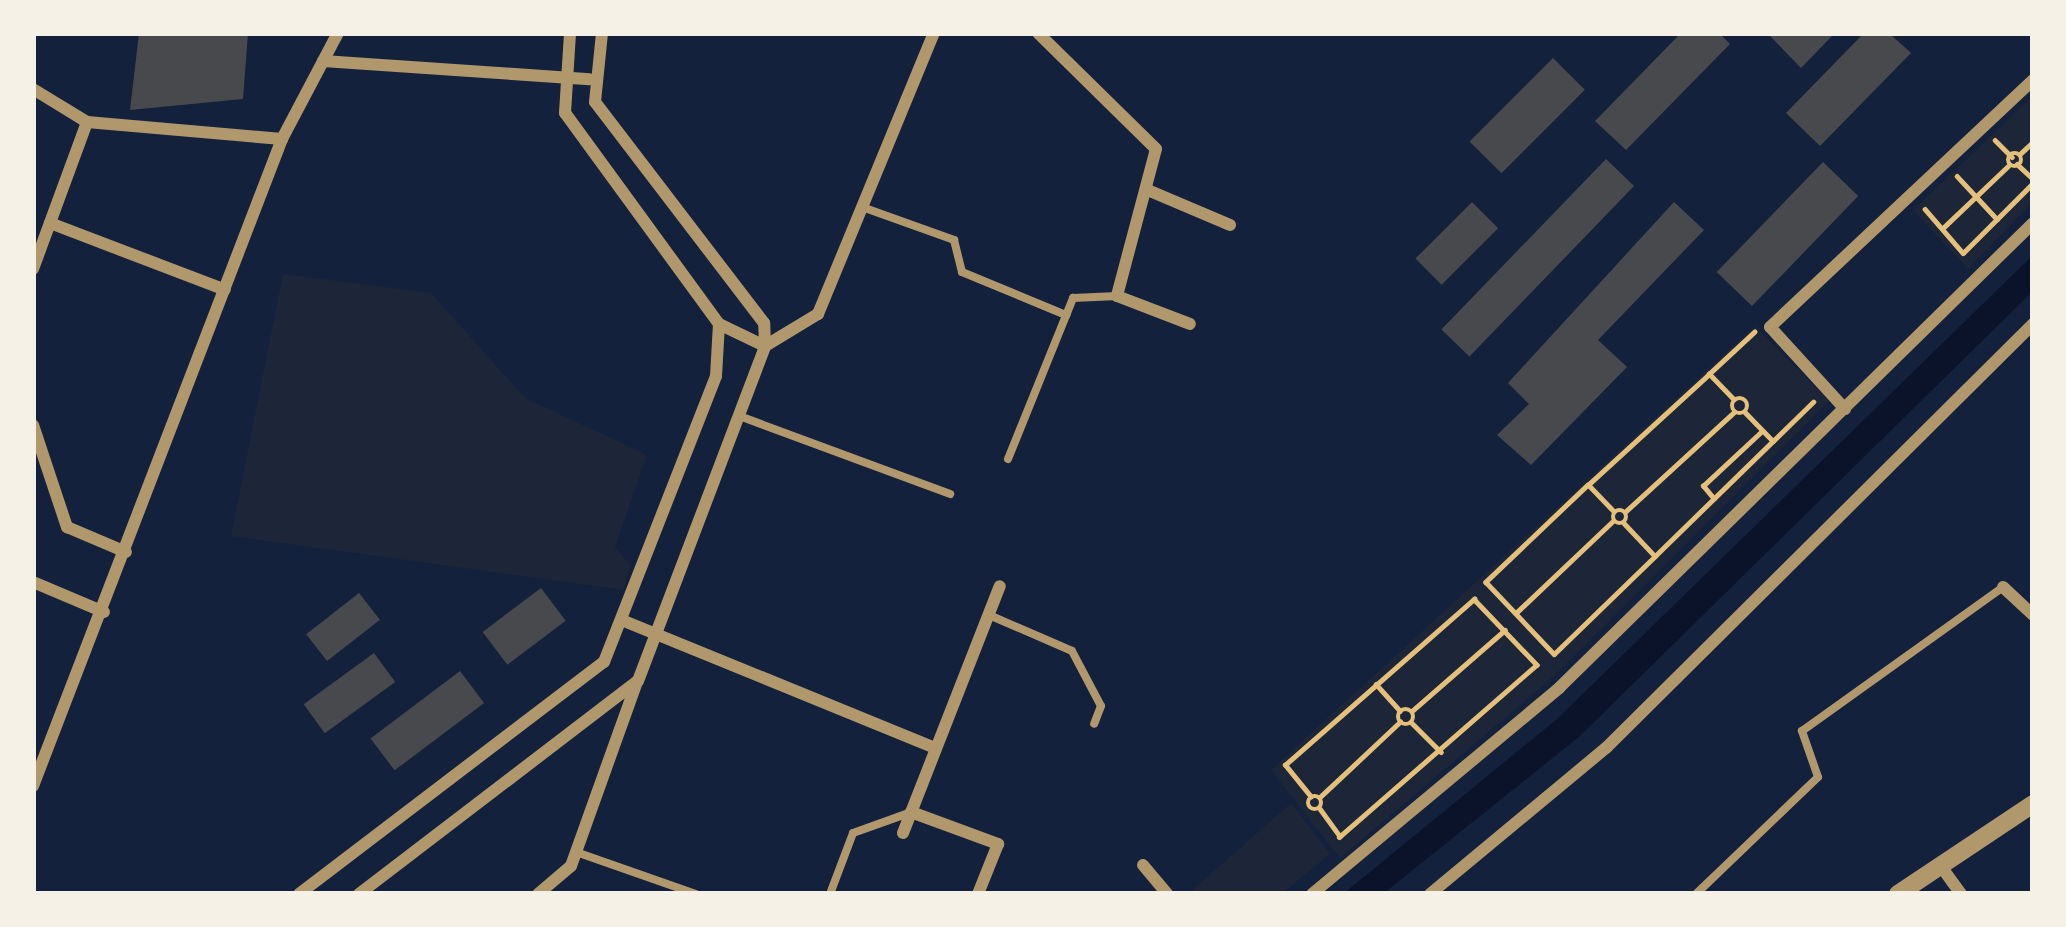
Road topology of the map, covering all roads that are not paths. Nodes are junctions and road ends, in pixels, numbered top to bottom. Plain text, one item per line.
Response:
1 (338, 33) edge
2 (570, 33) edge
3 (602, 33) edge
4 (934, 33) edge
5 (1038, 33) edge
6 (323, 61) junction
7 (560, 79) junction
8 (590, 79) junction
9 (2033, 80) edge
10 (33, 89) edge
11 (87, 122) junction
12 (282, 139) junction
13 (1150, 191) junction
14 (862, 207) junction
15 (50, 223) junction
16 (2033, 223) edge
17 (1230, 225) dead end
18 (33, 269) edge
19 (225, 290) junction
20 (1117, 296) junction
21 (1066, 315) junction
22 (719, 324) junction
23 (1190, 324) dead end
24 (2033, 324) edge
25 (765, 346) junction
26 (1845, 409) junction
27 (742, 417) junction
28 (33, 425) edge
29 (1008, 459) dead end
30 (950, 494) dead end
31 (126, 552) junction
32 (33, 582) edge
33 (1000, 586) dead end
34 (2003, 587) joint
35 (2028, 597) edge
36 (104, 612) junction
37 (989, 615) junction
38 (2033, 615) edge
39 (624, 621) junction
40 (657, 635) junction
41 (638, 681) junction
42 (1094, 724) dead end
43 (935, 748) junction
44 (33, 786) edge
45 (2033, 804) edge
46 (911, 812) junction
47 (903, 833) dead end
48 (576, 852) junction
49 (1143, 865) dead end
50 (1940, 865) junction
51 (299, 894) edge
52 (359, 894) edge
53 (538, 894) edge
54 (697, 894) edge
55 (830, 894) edge
56 (978, 894) edge
57 (1167, 894) edge
58 (1312, 894) edge
59 (1430, 894) edge
60 (1696, 894) edge
61 (1898, 894) edge
62 (1961, 894) edge

1 - 6 street
2 - 7 street
3 - 8 street
4 - 14 street
5 - 13 street
6 - 7 street
6 - 12 street
7 - 8 street
7 - 22 street
8 - 25 street
9 - 26 street
10 - 11 street
11 - 12 street
11 - 15 street
12 - 19 street
13 - 17 street
13 - 20 street
14 - 21 lane
14 - 25 street
15 - 18 street
15 - 19 street
16 - 26 street
19 - 31 street
20 - 21 lane
20 - 23 street
21 - 29 lane
22 - 25 street
22 - 39 street
24 - 59 street
25 - 27 street
26 - 58 street
27 - 30 lane
27 - 40 street
28 - 31 street
31 - 36 street
32 - 36 street
33 - 37 street
34 - 35 street
34 - 60 lane
35 - 38 street
36 - 44 street
37 - 42 lane
37 - 43 street
39 - 40 street
39 - 51 street
40 - 41 street
40 - 43 street
41 - 48 street
41 - 52 street
43 - 46 street
45 - 50 street
46 - 47 street
46 - 55 lane
46 - 56 street
48 - 53 street
48 - 54 lane
49 - 57 street
50 - 61 street
50 - 62 street

